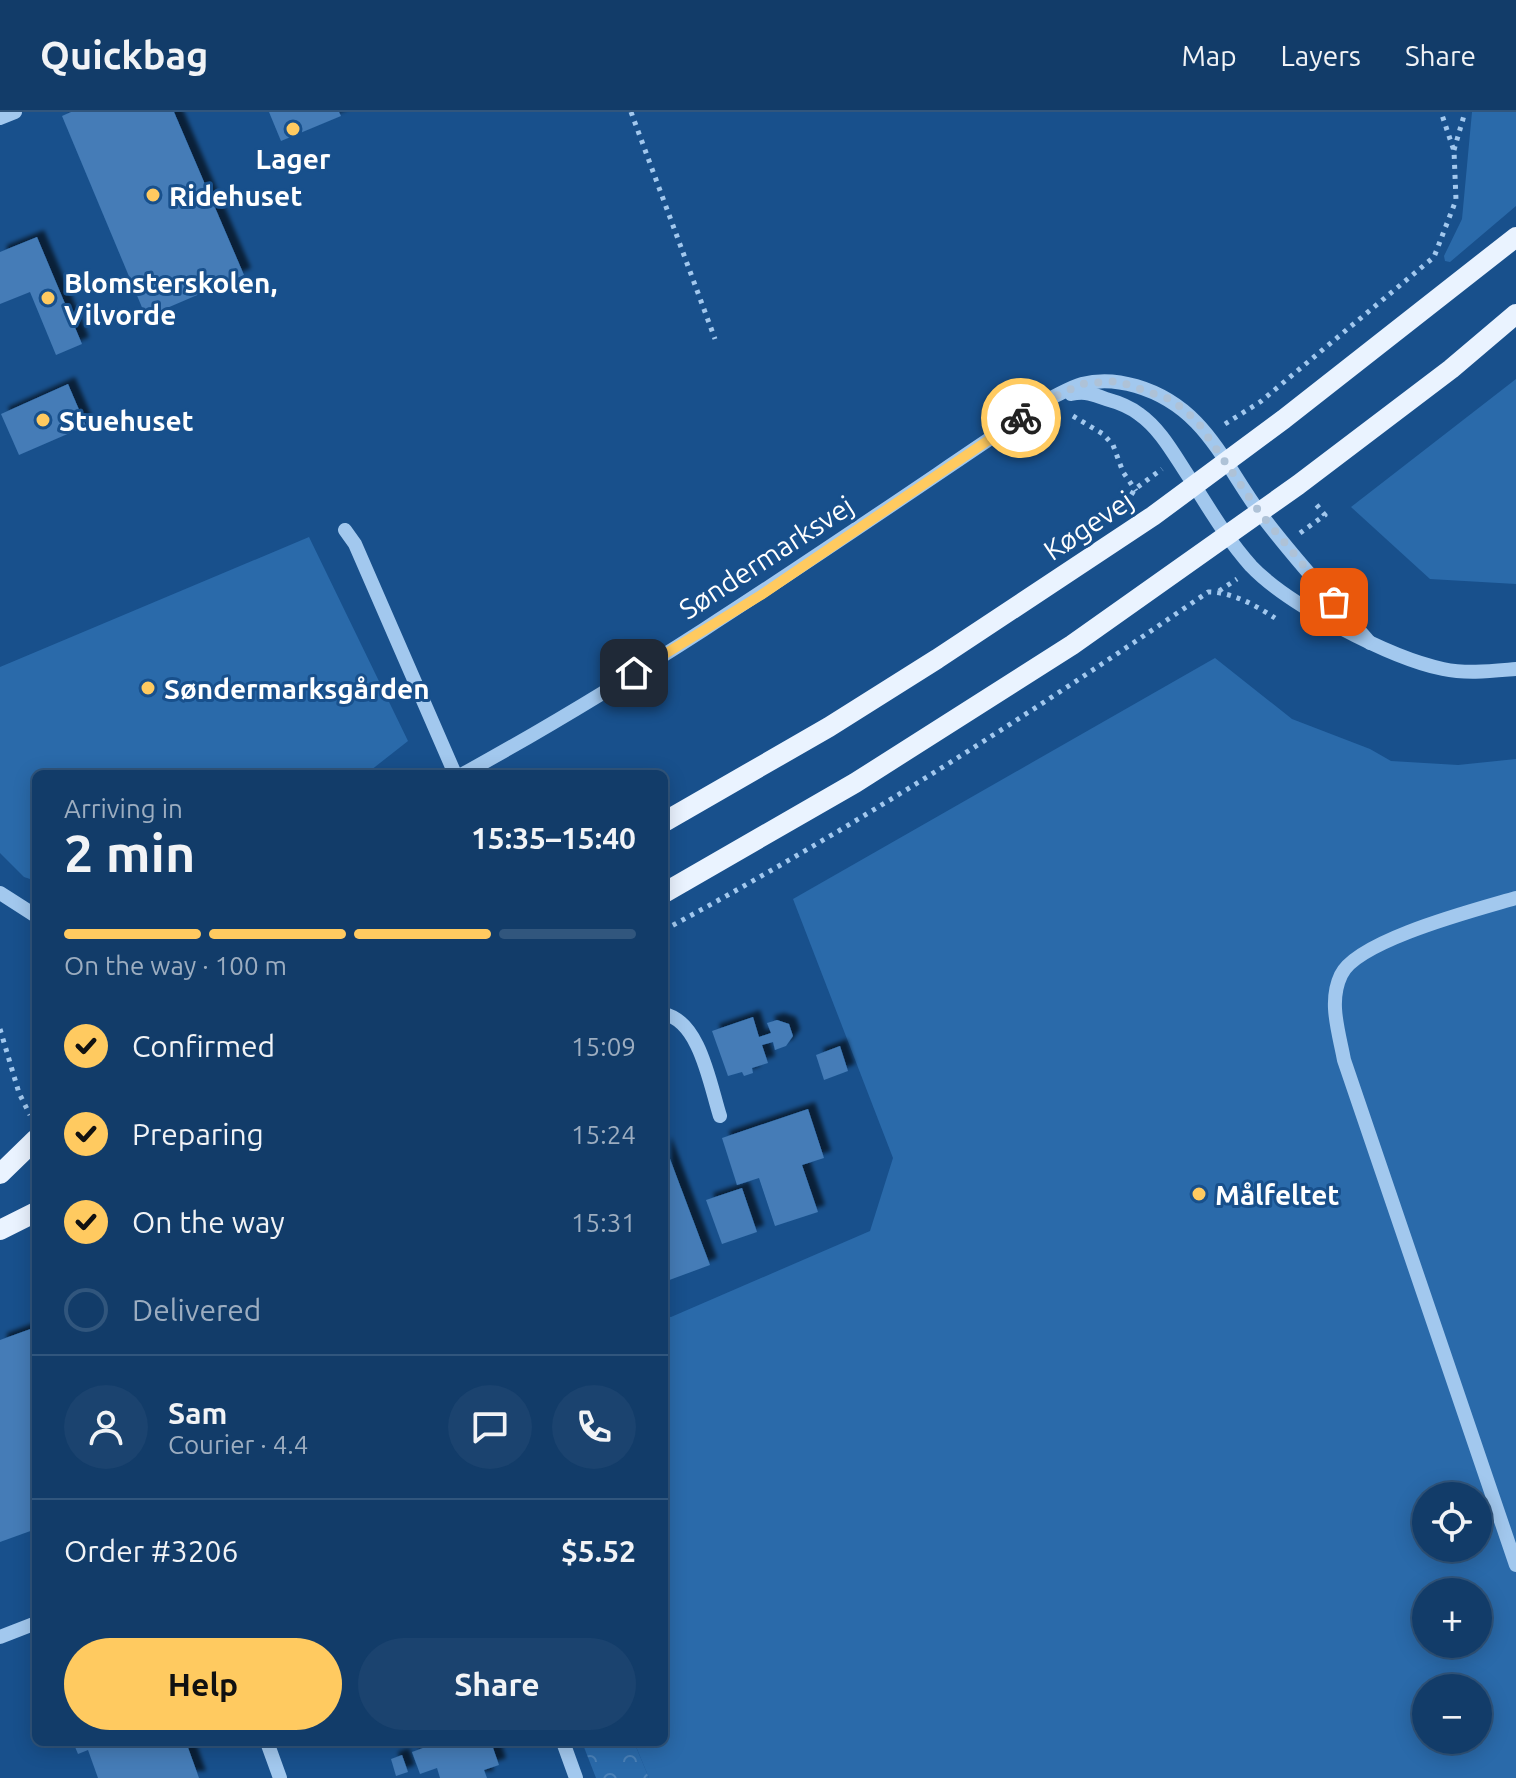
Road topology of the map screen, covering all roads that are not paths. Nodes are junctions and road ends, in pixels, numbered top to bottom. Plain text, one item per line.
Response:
1 (15, 112) edge
2 (0, 118) edge
3 (1516, 237) edge
4 (1516, 314) edge
5 (1049, 399) junction
6 (1226, 462) junction
7 (1194, 485) junction
8 (1260, 513) junction
9 (345, 530) dead end
10 (1227, 536) junction
11 (1370, 643) junction
12 (1516, 669) edge
13 (453, 770) edge
14 (470, 770) edge
15 (668, 820) edge
16 (668, 891) edge
17 (0, 893) edge
18 (1516, 898) edge
19 (32, 913) edge
20 (668, 1016) edge
21 (720, 1116) dead end
22 (32, 1132) edge
23 (32, 1134) edge
24 (0, 1155) edge
25 (0, 1174) edge
26 (32, 1214) edge
27 (0, 1230) edge
28 (1516, 1565) edge
29 (32, 1625) edge
30 (0, 1637) edge
31 (268, 1746) edge
32 (564, 1746) edge
33 (280, 1778) edge
34 (576, 1778) edge

1 - 2 street
3 - 6 main road, Køgevej
4 - 8 main road
5 - 6 street, Søndermarksvej
5 - 7 street, Søndermarksvej
5 - 14 street, Søndermarksvej
6 - 7 main road, Køgevej
6 - 8 street, Søndermarksvej
7 - 10 street, Søndermarksvej
7 - 15 main road, Køgevej
8 - 10 main road
8 - 11 street, Søndermarksvej
9 - 13 street
10 - 11 street, Søndermarksvej
10 - 16 main road
11 - 12 street, Søndermarksvej
17 - 19 street
18 - 28 street
20 - 21 street
22 - 24 main road
23 - 25 main road
26 - 27 main road
29 - 30 street
31 - 33 street
32 - 34 street

